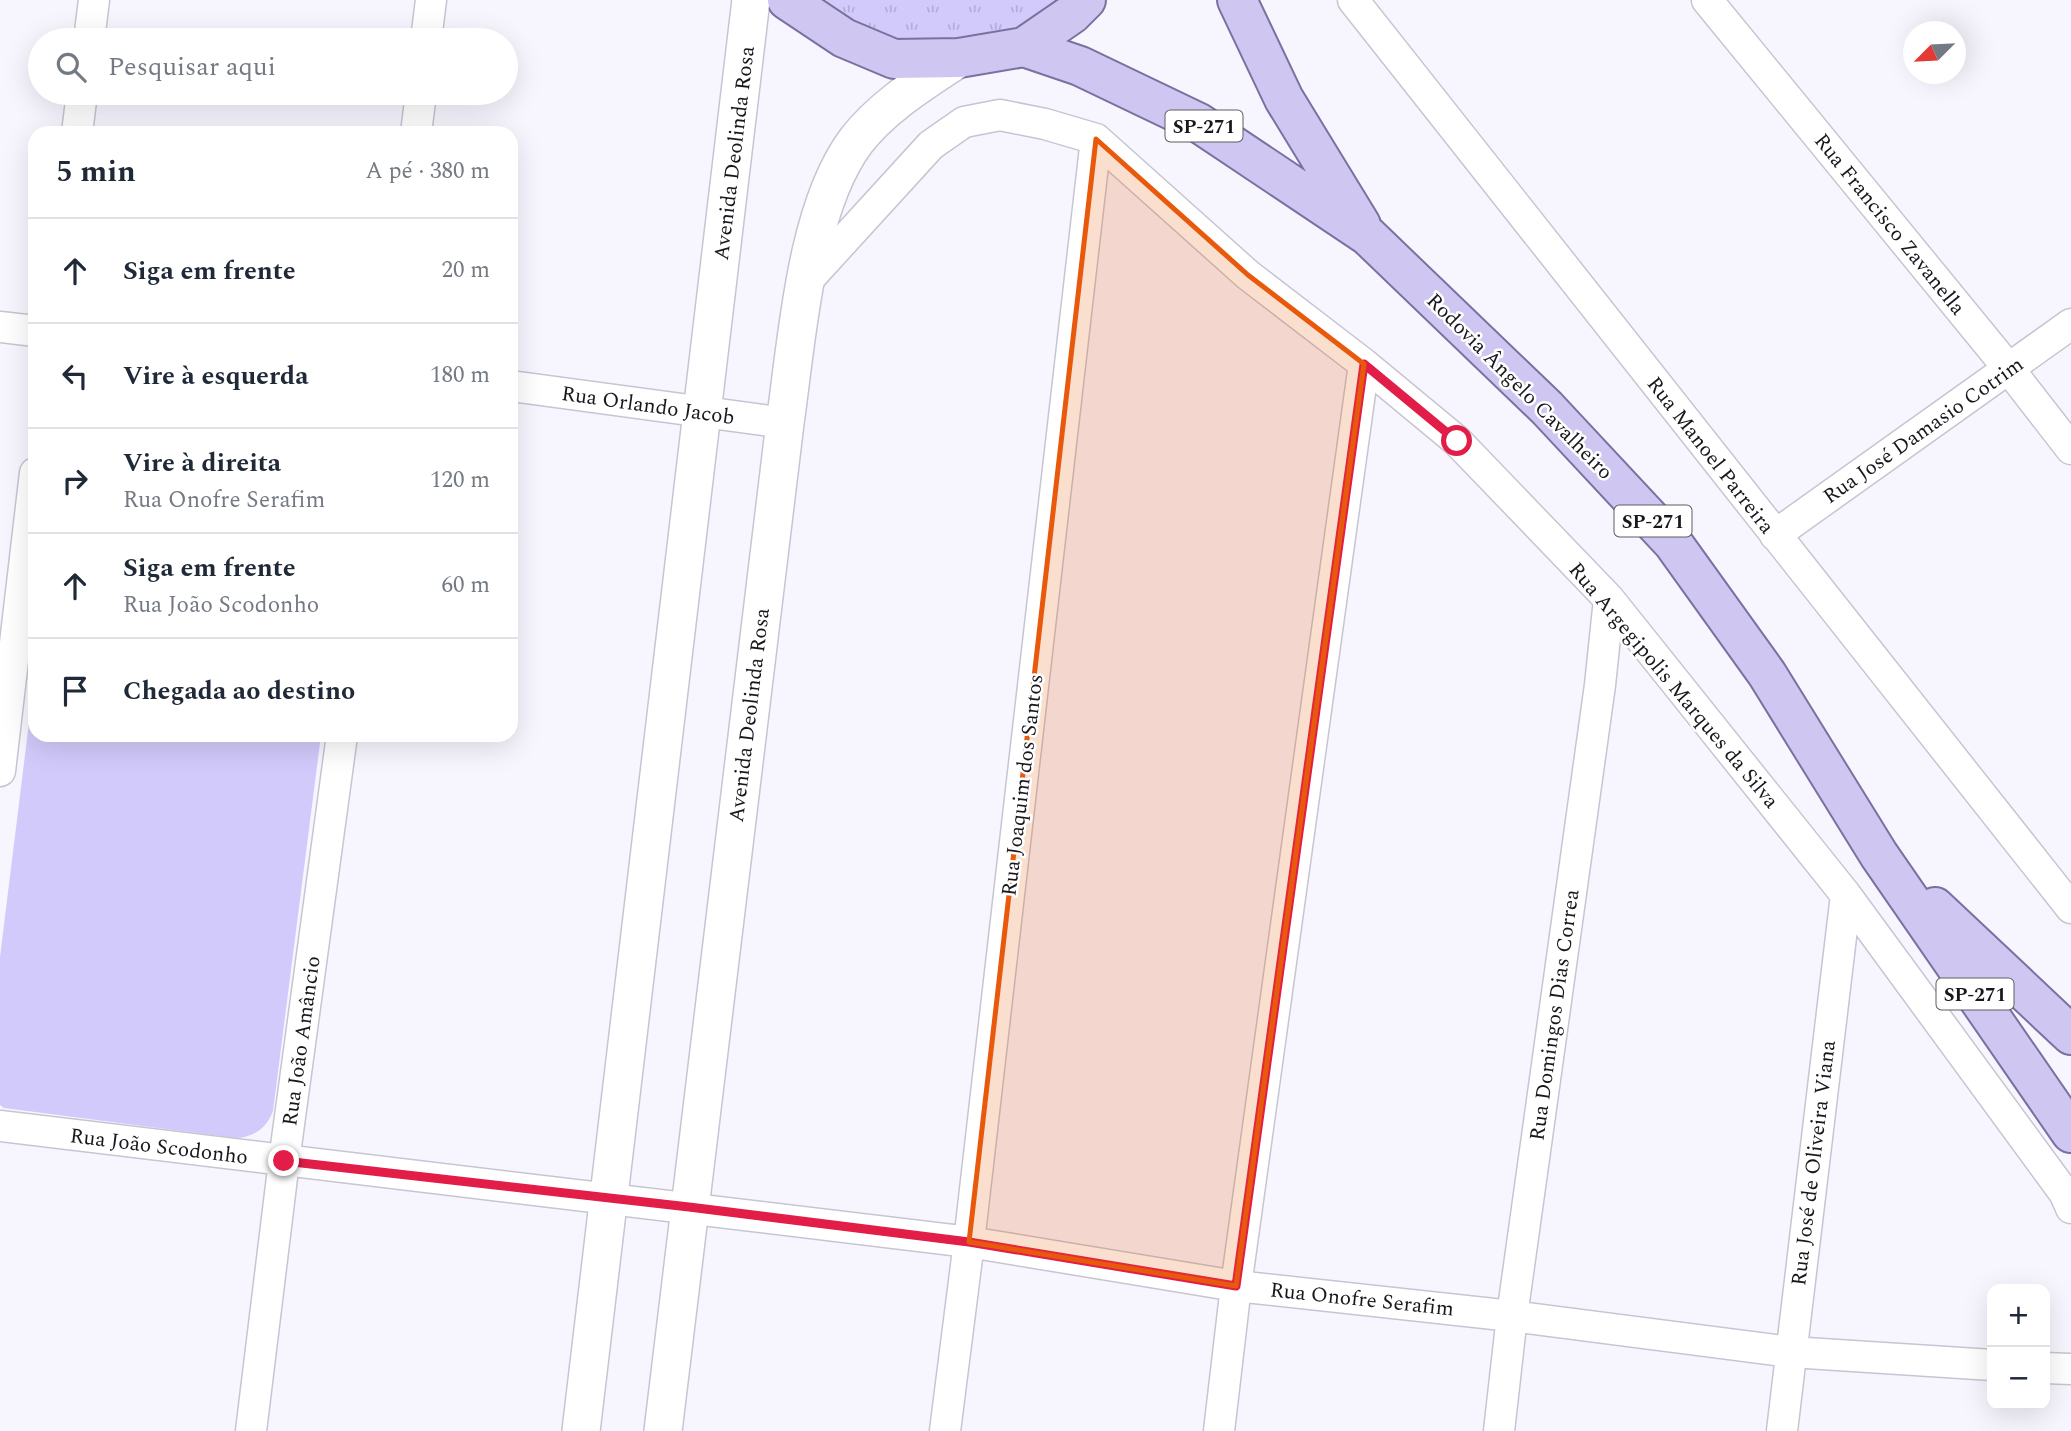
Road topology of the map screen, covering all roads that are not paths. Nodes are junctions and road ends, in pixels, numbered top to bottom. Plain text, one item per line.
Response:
1 (94, 0) edge
2 (431, 0) edge
3 (751, 0) edge
4 (787, 0) edge
5 (1086, 0) edge
6 (1237, 0) edge
7 (1353, 0) edge
8 (1707, 0) edge
9 (90, 28) edge
10 (428, 28) edge
11 (1024, 47) junction
12 (959, 58) junction
13 (80, 105) edge
14 (420, 105) edge
15 (78, 126) edge
16 (417, 126) edge
17 (1096, 139) junction
18 (1368, 236) junction
19 (805, 283) junction
20 (2071, 324) edge
21 (0, 327) edge
22 (28, 330) edge
23 (1364, 364) junction
24 (2009, 369) junction
25 (518, 387) edge
26 (702, 411) junction
27 (785, 423) junction
28 (2071, 449) edge
29 (28, 533) edge
30 (1774, 535) junction
31 (1609, 599) junction
32 (341, 742) edge
33 (0, 771) edge
34 (1879, 855) junction
35 (1846, 895) junction
36 (2071, 908) edge
37 (2071, 1035) edge
38 (0, 1126) edge
39 (2071, 1133) edge
40 (284, 1161) junction
41 (2069, 1194) edge
42 (610, 1199) junction
43 (689, 1207) junction
44 (969, 1242) junction
45 (1236, 1286) junction
46 (1512, 1316) junction
47 (1791, 1352) junction
48 (1987, 1364) edge
49 (2050, 1368) edge
50 (2071, 1370) edge
51 (251, 1431) edge
52 (581, 1431) edge
53 (663, 1431) edge
54 (945, 1431) edge
55 (1219, 1431) edge
56 (1499, 1431) edge
57 (1782, 1431) edge

1 - 9 street
2 - 10 street
3 - 26 street, Avenida Deolinda Rosa
4 - 12 main road
5 - 11 main road
6 - 18 main road, Rodovia Ângelo Cavalheiro / SP-271
7 - 30 street, Rua Manoel Parreira
8 - 24 street, Rua Francisco Zavanella
11 - 12 main road
11 - 18 main road, Rodovia Ângelo Cavalheiro / SP-271
12 - 19 street, Avenida Deolinda Rosa
13 - 15 street
14 - 16 street
17 - 19 street, Rua Argegipolis Marques da Silva
17 - 23 street, Rua Argegipolis Marques da Silva
17 - 44 street, Rua Joaquim dos Santos
18 - 34 main road, Rodovia Ângelo Cavalheiro / SP-271
19 - 27 street, Avenida Deolinda Rosa
20 - 24 street, Rua José Damasio Cotrim
21 - 22 street
23 - 31 street, Rua Argegipolis Marques da Silva
23 - 45 street
24 - 28 street, Rua Francisco Zavanella
24 - 30 street, Rua José Damasio Cotrim
25 - 26 street, Rua Orlando Jacob
26 - 27 street, Rua Orlando Jacob
26 - 42 street, Avenida Deolinda Rosa
27 - 43 street, Avenida Deolinda Rosa
29 - 33 street
30 - 36 street, Rua Manoel Parreira
31 - 35 street, Rua Argegipolis Marques da Silva
31 - 46 street, Rua Domingos Dias Correa
32 - 40 street, Rua João Amâncio
34 - 37 main road, Rodovia Ângelo Cavalheiro / SP-271
34 - 39 main road, Rodovia Ângelo Cavalheiro / SP-271
35 - 41 street, Rua Argegipolis Marques da Silva
35 - 47 street, Rua José de Oliveira Viana
38 - 40 street, Rua João Scodonho
40 - 42 street, Rua João Scodonho
40 - 51 street, Rua João Amâncio
42 - 43 street, Rua Onofre Serafim
42 - 52 street, Avenida Deolinda Rosa
43 - 44 street, Rua Onofre Serafim
43 - 53 street, Avenida Deolinda Rosa
44 - 45 street, Rua Onofre Serafim
44 - 54 street, Rua Joaquim dos Santos
45 - 46 street, Rua Onofre Serafim
45 - 55 street
46 - 47 street, Rua Onofre Serafim
46 - 56 street, Rua Domingos Dias Correa
47 - 48 street, Rua Onofre Serafim
47 - 57 street, Rua José de Oliveira Viana
49 - 50 street

